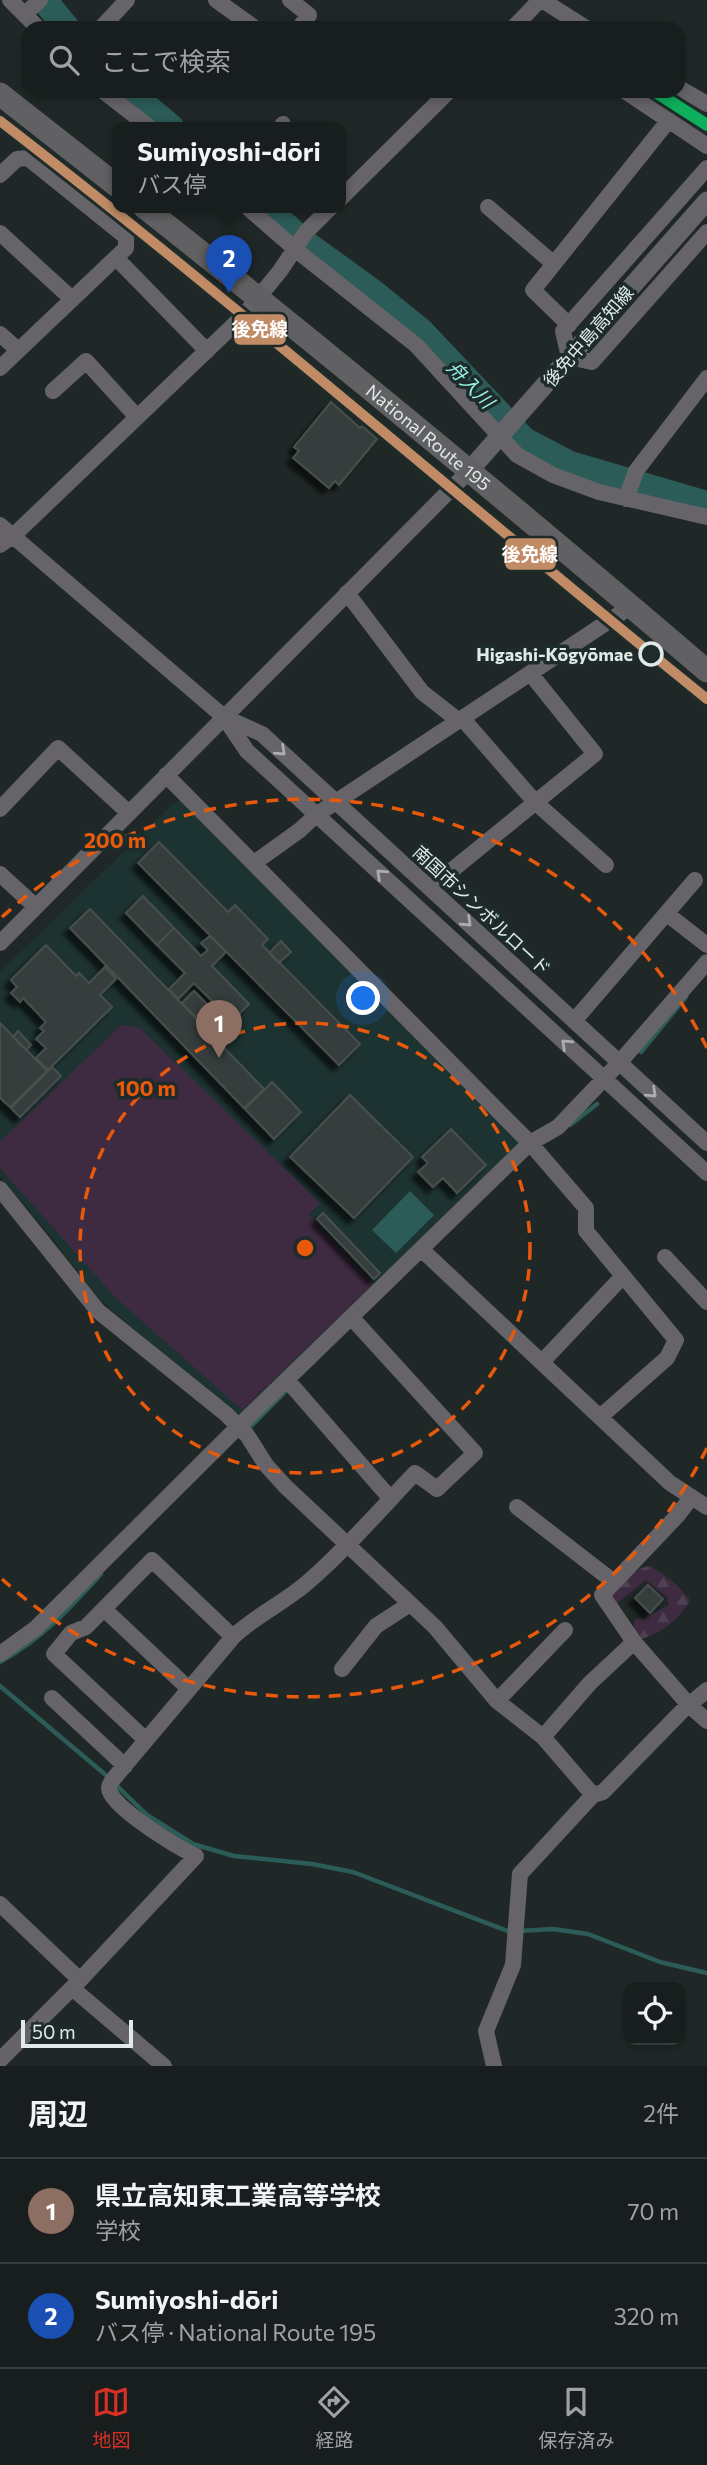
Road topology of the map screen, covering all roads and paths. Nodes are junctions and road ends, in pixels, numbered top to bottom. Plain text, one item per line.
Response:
1 (10, 0) edge
2 (127, 0) edge
3 (216, 0) edge
4 (290, 0) edge
5 (541, 0) edge
6 (33, 7) edge
7 (108, 21) edge
8 (245, 21) edge
9 (304, 21) edge
10 (525, 21) edge
11 (575, 21) edge
12 (686, 92) edge
13 (0, 94) edge
14 (112, 98) edge
15 (442, 98) edge
16 (636, 98) edge
17 (707, 104) edge
18 (669, 120) junction
19 (143, 122) edge
20 (707, 146) edge
21 (707, 168) edge
22 (0, 176) edge
23 (112, 182) edge
24 (346, 193) edge
25 (707, 201) edge
26 (488, 207) dead end
27 (152, 213) edge
28 (256, 213) edge
29 (326, 213) edge
30 (707, 232) edge
31 (0, 233) edge
32 (299, 242) junction
33 (122, 264) dead end
34 (554, 264) junction
35 (258, 297) junction
36 (72, 299) junction
37 (569, 325) junction
38 (0, 334) edge
39 (18, 351) junction
40 (206, 351) junction
41 (569, 357) junction
42 (0, 368) edge
43 (707, 378) edge
44 (53, 391) dead end
45 (137, 417) junction
46 (506, 430) junction
47 (469, 471) junction
48 (626, 499) junction
49 (707, 517) edge
50 (0, 525) edge
51 (6, 541) edge
52 (347, 593) junction
53 (630, 607) junction
54 (705, 666) edge
55 (530, 673) junction
56 (223, 717) junction
57 (460, 720) junction
58 (166, 775) junction
59 (337, 802) junction
60 (535, 802) junction
61 (0, 808) edge
62 (129, 813) junction
63 (316, 815) junction
64 (254, 863) junction
65 (606, 865) dead end
66 (0, 874) edge
67 (695, 880) dead end
68 (430, 888) junction
69 (36, 907) junction
70 (667, 914) junction
71 (0, 943) edge
72 (707, 945) edge
73 (707, 962) edge
74 (574, 1021) junction
75 (619, 1063) junction
76 (604, 1079) junction
77 (530, 1143) junction
78 (707, 1143) edge
79 (707, 1173) edge
80 (0, 1189) edge
81 (421, 1248) junction
82 (664, 1257) dead end
83 (623, 1276) junction
84 (707, 1302) edge
85 (351, 1317) junction
86 (542, 1362) junction
87 (287, 1380) junction
88 (600, 1417) junction
89 (239, 1426) junction
90 (390, 1498) junction
91 (691, 1498) junction
92 (517, 1507) dead end
93 (707, 1507) edge
94 (346, 1545) junction
95 (614, 1582) junction
96 (410, 1604) junction
97 (104, 1609) junction
98 (565, 1630) dead end
99 (233, 1637) junction
100 (634, 1642) junction
101 (0, 1654) edge
102 (342, 1669) dead end
103 (189, 1689) junction
104 (707, 1690) edge
105 (52, 1698) dead end
106 (497, 1701) junction
107 (689, 1705) junction
108 (707, 1721) edge
109 (543, 1737) junction
110 (146, 1740) junction
111 (125, 1766) junction
112 (593, 1795) junction
113 (0, 1904) edge
114 (76, 1984) junction
115 (0, 2060) edge
116 (164, 2066) edge
117 (494, 2066) edge

1 - 6 street
2 - 7 street
3 - 8 street
4 - 9 street
5 - 10 street
5 - 11 street
12 - 17 street
13 - 23 highway
14 - 19 street
15 - 24 street
16 - 18 street
18 - 20 street
18 - 34 street
21 - 37 street
22 - 36 street
25 - 41 main road, 後免中島高知線
26 - 34 street
27 - 35 highway, National Route 195
28 - 32 street
29 - 32 street
30 - 41 street
31 - 36 street
32 - 35 street
32 - 46 street
33 - 40 street
34 - 37 street
35 - 40 street
35 - 47 highway, National Route 195
36 - 39 street
37 - 41 street
38 - 39 street
39 - 42 street
40 - 45 street
41 - 46 main road, 後免中島高知線
43 - 48 street
44 - 45 street
45 - 51 street
46 - 47 main road, 後免中島高知線
46 - 48 street
47 - 52 street
47 - 53 highway, National Route 195
48 - 49 street
50 - 51 street
51 - 56 street
52 - 56 street
52 - 57 street
53 - 54 highway, National Route 195
53 - 55 street
55 - 57 street
55 - 60 street
56 - 58 street
56 -> 59 street, 南国市シンボルロード
56 - 63 street
57 - 59 street
57 - 60 street
58 - 62 street
58 - 64 street
59 - 63 street
59 - 68 street, 南国市シンボルロード
60 - 65 street
60 - 68 street
61 - 62 street
62 - 69 street
63 - 64 street
76 -> 63 street
64 - 77 street
66 - 69 street
67 - 70 street
68 -> 74 street, 南国市シンボルロード
69 - 71 street
70 - 72 street
70 - 74 street
73 - 75 street
74 - 75 street, 南国市シンボルロード
75 - 76 street
75 -> 78 street, 南国市シンボルロード
76 - 77 street
76 - 79 street
77 - 81 street
77 - 83 street
80 - 89 street
81 - 85 street
81 - 86 street
82 - 84 street
83 - 86 street
83 - 88 street
85 - 87 street
85 - 90 street
86 - 88 street
87 - 89 street
87 - 90 street
88 - 91 street
89 - 94 street
89 - 101 street
90 - 94 street
91 - 93 street
91 - 95 street
92 - 95 street
94 - 96 street
94 - 99 street
95 - 100 street
96 - 102 street
96 - 106 street
97 - 99 street
97 - 103 street
97 - 110 street
98 - 106 street
99 - 103 street
100 - 107 street
100 - 109 street
103 - 110 street
104 - 107 street
105 - 111 street
106 - 109 street
107 - 108 street
107 - 112 street
109 - 112 street
110 - 111 street
111 - 114 street
112 - 117 street
113 - 114 street
114 - 115 street
114 - 116 street

